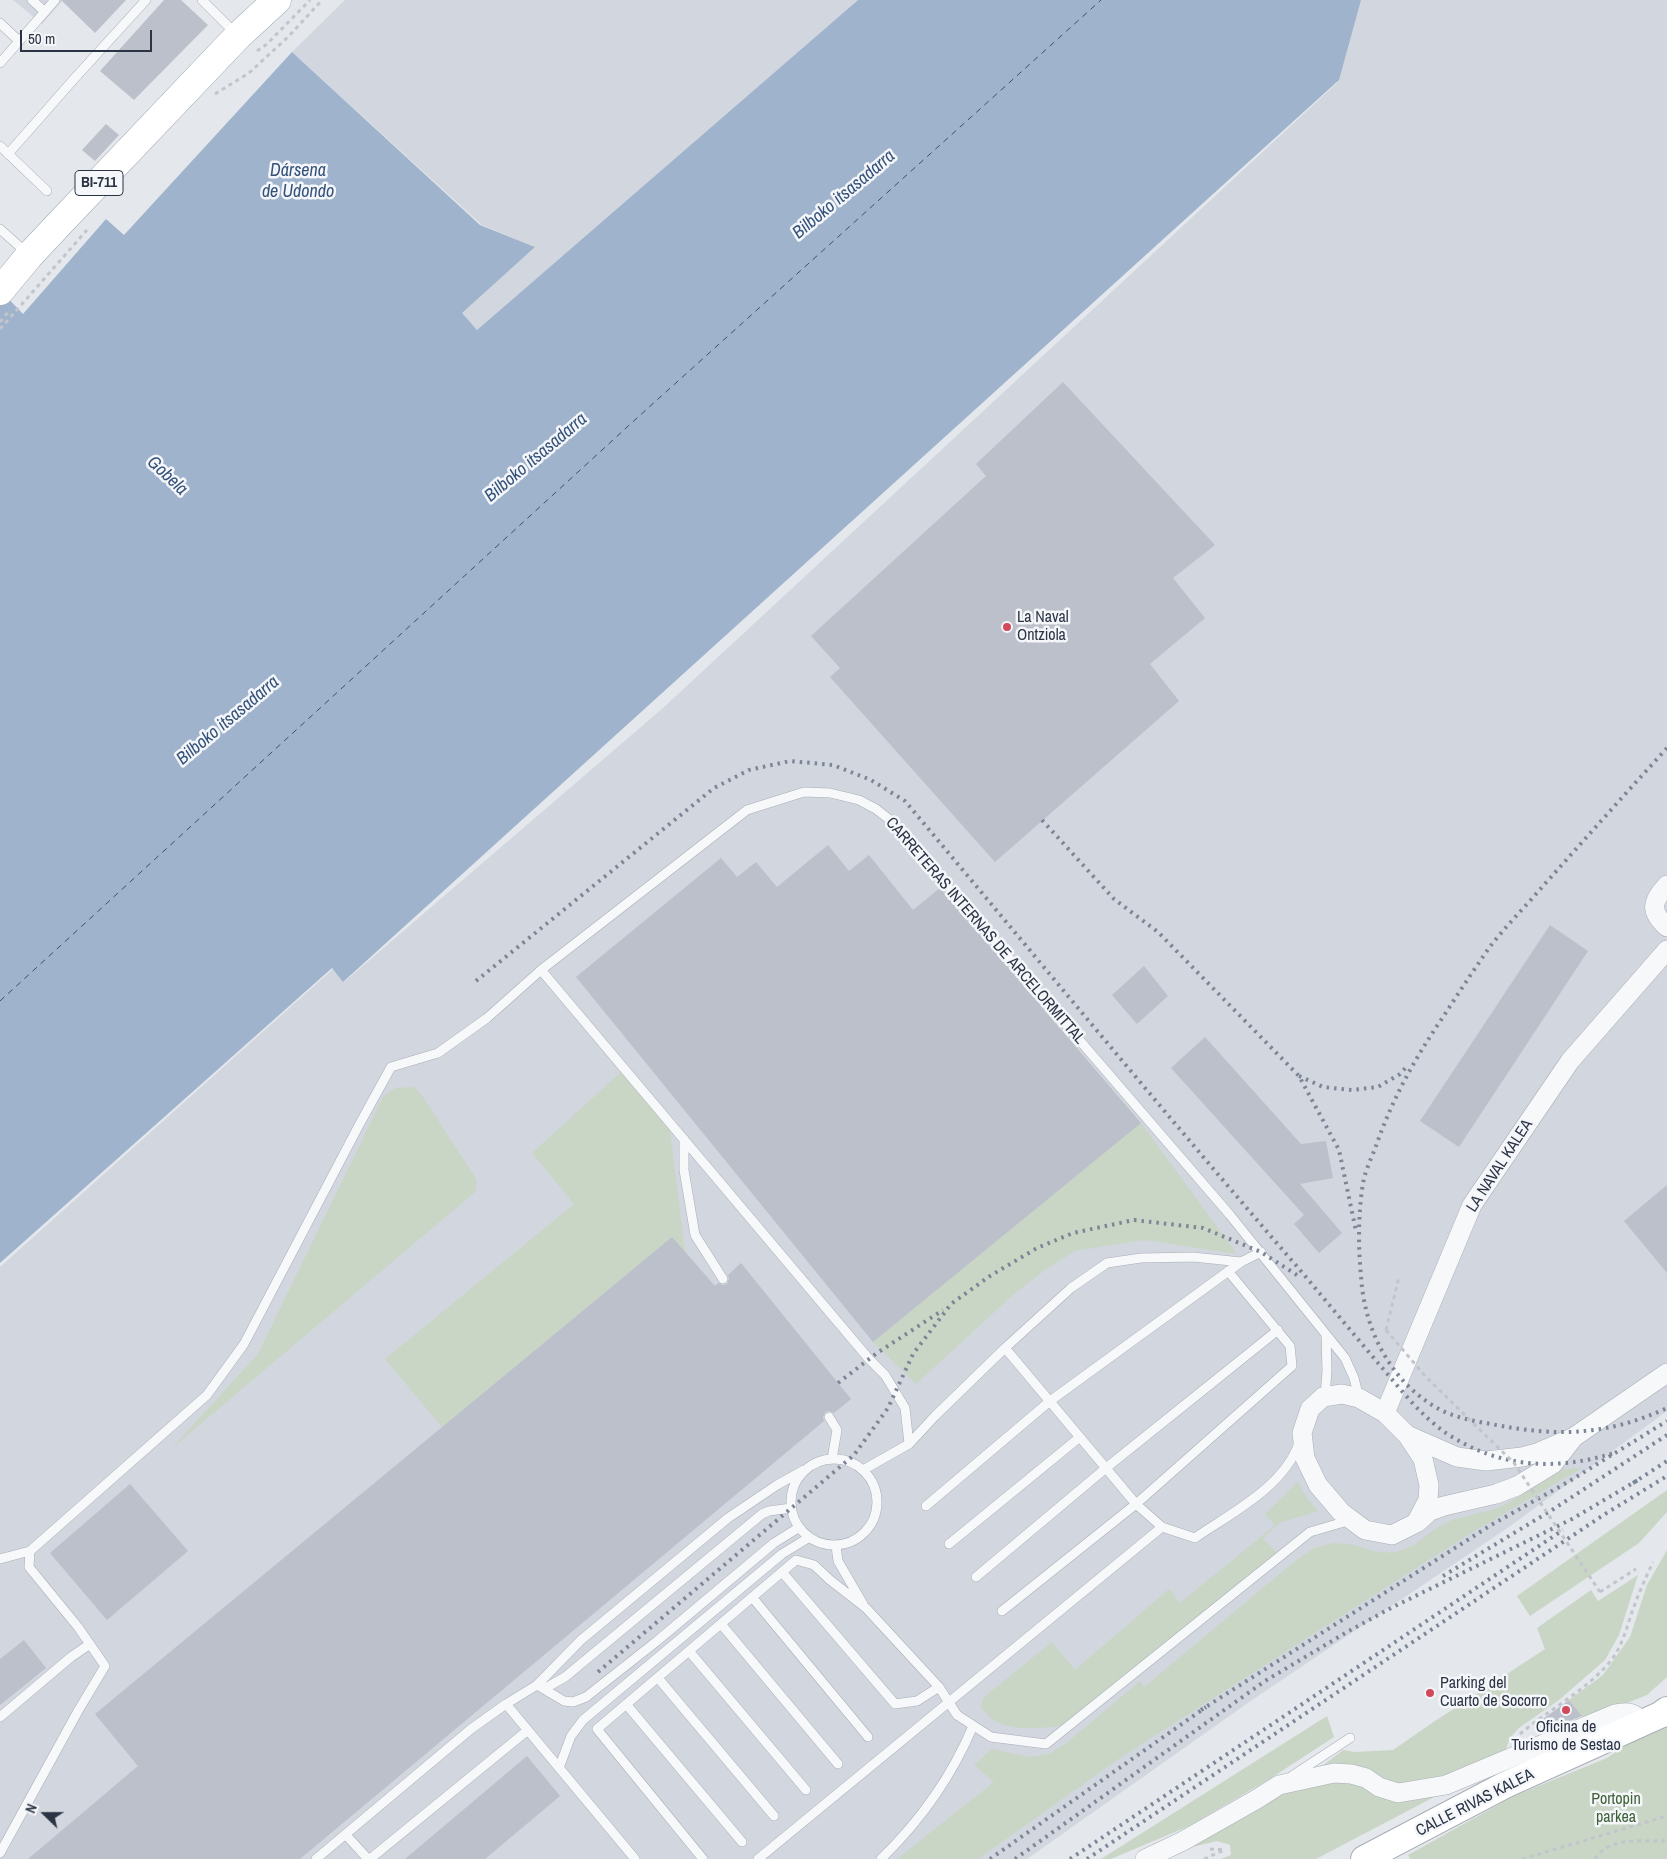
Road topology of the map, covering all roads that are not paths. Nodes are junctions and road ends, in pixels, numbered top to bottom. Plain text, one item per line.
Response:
1 (32, 0) edge
2 (55, 0) edge
3 (146, 0) edge
4 (202, 0) edge
5 (277, 0) edge
6 (45, 12) junction
7 (0, 23) edge
8 (238, 36) junction
9 (19, 41) junction
10 (0, 62) edge
11 (0, 146) edge
12 (8, 154) junction
13 (47, 191) dead end
14 (0, 229) edge
15 (29, 256) junction
16 (9, 293) edge
17 (1667, 885) edge
18 (1667, 927) edge
19 (1667, 950) edge
20 (541, 970) junction
21 (684, 1139) junction
22 (1261, 1252) junction
23 (1241, 1262) junction
24 (1228, 1271) junction
25 (723, 1279) dead end
26 (1278, 1330) junction
27 (1326, 1334) junction
28 (1005, 1348) junction
29 (1667, 1373) edge
30 (1325, 1396) junction
31 (1359, 1398) junction
32 (1050, 1401) junction
33 (1385, 1413) junction
34 (829, 1418) dead end
35 (1302, 1433) junction
36 (1407, 1435) junction
37 (1080, 1437) junction
38 (1574, 1437) junction
39 (909, 1444) junction
40 (832, 1460) junction
41 (1106, 1468) junction
42 (804, 1470) junction
43 (863, 1470) junction
44 (1136, 1504) junction
45 (926, 1506) dead end
46 (791, 1508) junction
47 (1351, 1520) junction
48 (1416, 1523) junction
49 (1162, 1526) junction
50 (798, 1528) junction
51 (808, 1538) junction
52 (949, 1544) dead end
53 (836, 1546) junction
54 (30, 1551) junction
55 (0, 1559) edge
56 (782, 1572) junction
57 (976, 1577) dead end
58 (752, 1597) junction
59 (866, 1608) junction
60 (1002, 1611) dead end
61 (721, 1624) junction
62 (90, 1644) junction
63 (689, 1651) junction
64 (658, 1678) junction
65 (540, 1687) junction
66 (939, 1687) junction
67 (949, 1702) junction
68 (506, 1704) junction
69 (626, 1704) junction
70 (1667, 1710) edge
71 (0, 1717) edge
72 (1643, 1723) junction
73 (974, 1726) junction
74 (528, 1730) junction
75 (868, 1737) dead end
76 (1350, 1738) dead end
77 (838, 1764) dead end
78 (559, 1768) junction
79 (1280, 1784) junction
80 (806, 1790) dead end
81 (774, 1816) dead end
82 (346, 1835) junction
83 (742, 1842) dead end
84 (0, 1853) edge
85 (316, 1859) edge
86 (369, 1859) edge
87 (635, 1859) edge
88 (703, 1859) edge
89 (758, 1859) edge
90 (881, 1859) edge
91 (1145, 1859) edge
92 (1364, 1859) edge

1 - 6 lane
2 - 6 lane
3 - 12 lane
4 - 8 lane
5 - 8 main road, BI-711
6 - 9 lane
7 - 9 lane
8 - 15 main road, BI-711
9 - 10 lane
11 - 12 lane
12 - 13 lane
14 - 15 lane
15 - 16 main road, BI-711
17 - 18 street
19 - 33 street, LA NAVAL KALEA
20 - 21 lane
20 - 22 lane, CARRETERAS INTERNAS DE ARCELORMITTAL
20 - 54 lane, CARRETERAS INTERNAS DE ARCELORMITTAL
21 - 25 lane
21 - 39 lane
22 - 23 lane
22 - 27 lane, CARRETERAS INTERNAS DE ARCELORMITTAL
23 - 24 lane
23 - 28 lane
24 - 26 lane
24 - 32 lane
26 - 41 lane
26 - 44 lane
27 - 30 lane
27 - 31 lane, CARRETERAS INTERNAS DE ARCELORMITTAL
28 - 32 lane
28 - 39 lane
29 - 38 street
30 - 31 street
30 - 35 street
31 - 33 street
32 - 37 lane
32 - 45 lane
33 - 36 street
34 - 40 lane
35 - 47 street
35 - 49 lane
36 - 38 street
36 - 48 street
37 - 41 lane
37 - 52 lane
38 - 48 street
39 - 43 lane
40 - 42 lane
40 - 43 lane
41 - 44 lane
41 - 57 lane
42 - 46 lane
42 - 65 lane
43 - 53 lane
44 - 49 lane
44 - 60 lane
46 - 50 lane
46 - 65 lane
47 - 48 street
47 - 73 lane
49 - 67 lane
50 - 51 lane
50 - 65 lane
51 - 53 lane
51 - 78 lane
53 - 59 lane
54 - 55 lane
54 - 62 lane
56 - 58 lane
56 - 59 lane
56 - 66 lane
58 - 61 lane
58 - 75 lane
59 - 66 lane
61 - 63 lane
61 - 77 lane
62 - 71 lane
62 - 84 lane
63 - 64 lane
63 - 80 lane
64 - 69 lane
64 - 81 lane
65 - 68 lane
66 - 67 lane
67 - 73 lane
67 - 89 lane
68 - 74 lane
68 - 82 lane
69 - 83 lane
69 - 88 lane
70 - 72 street, CALLE RIVAS KALEA
72 - 79 street
72 - 92 street, CALLE RIVAS KALEA
73 - 90 lane
74 - 78 lane
74 - 86 lane
76 - 79 lane
78 - 87 lane
79 - 91 street
82 - 85 lane
82 - 86 lane

